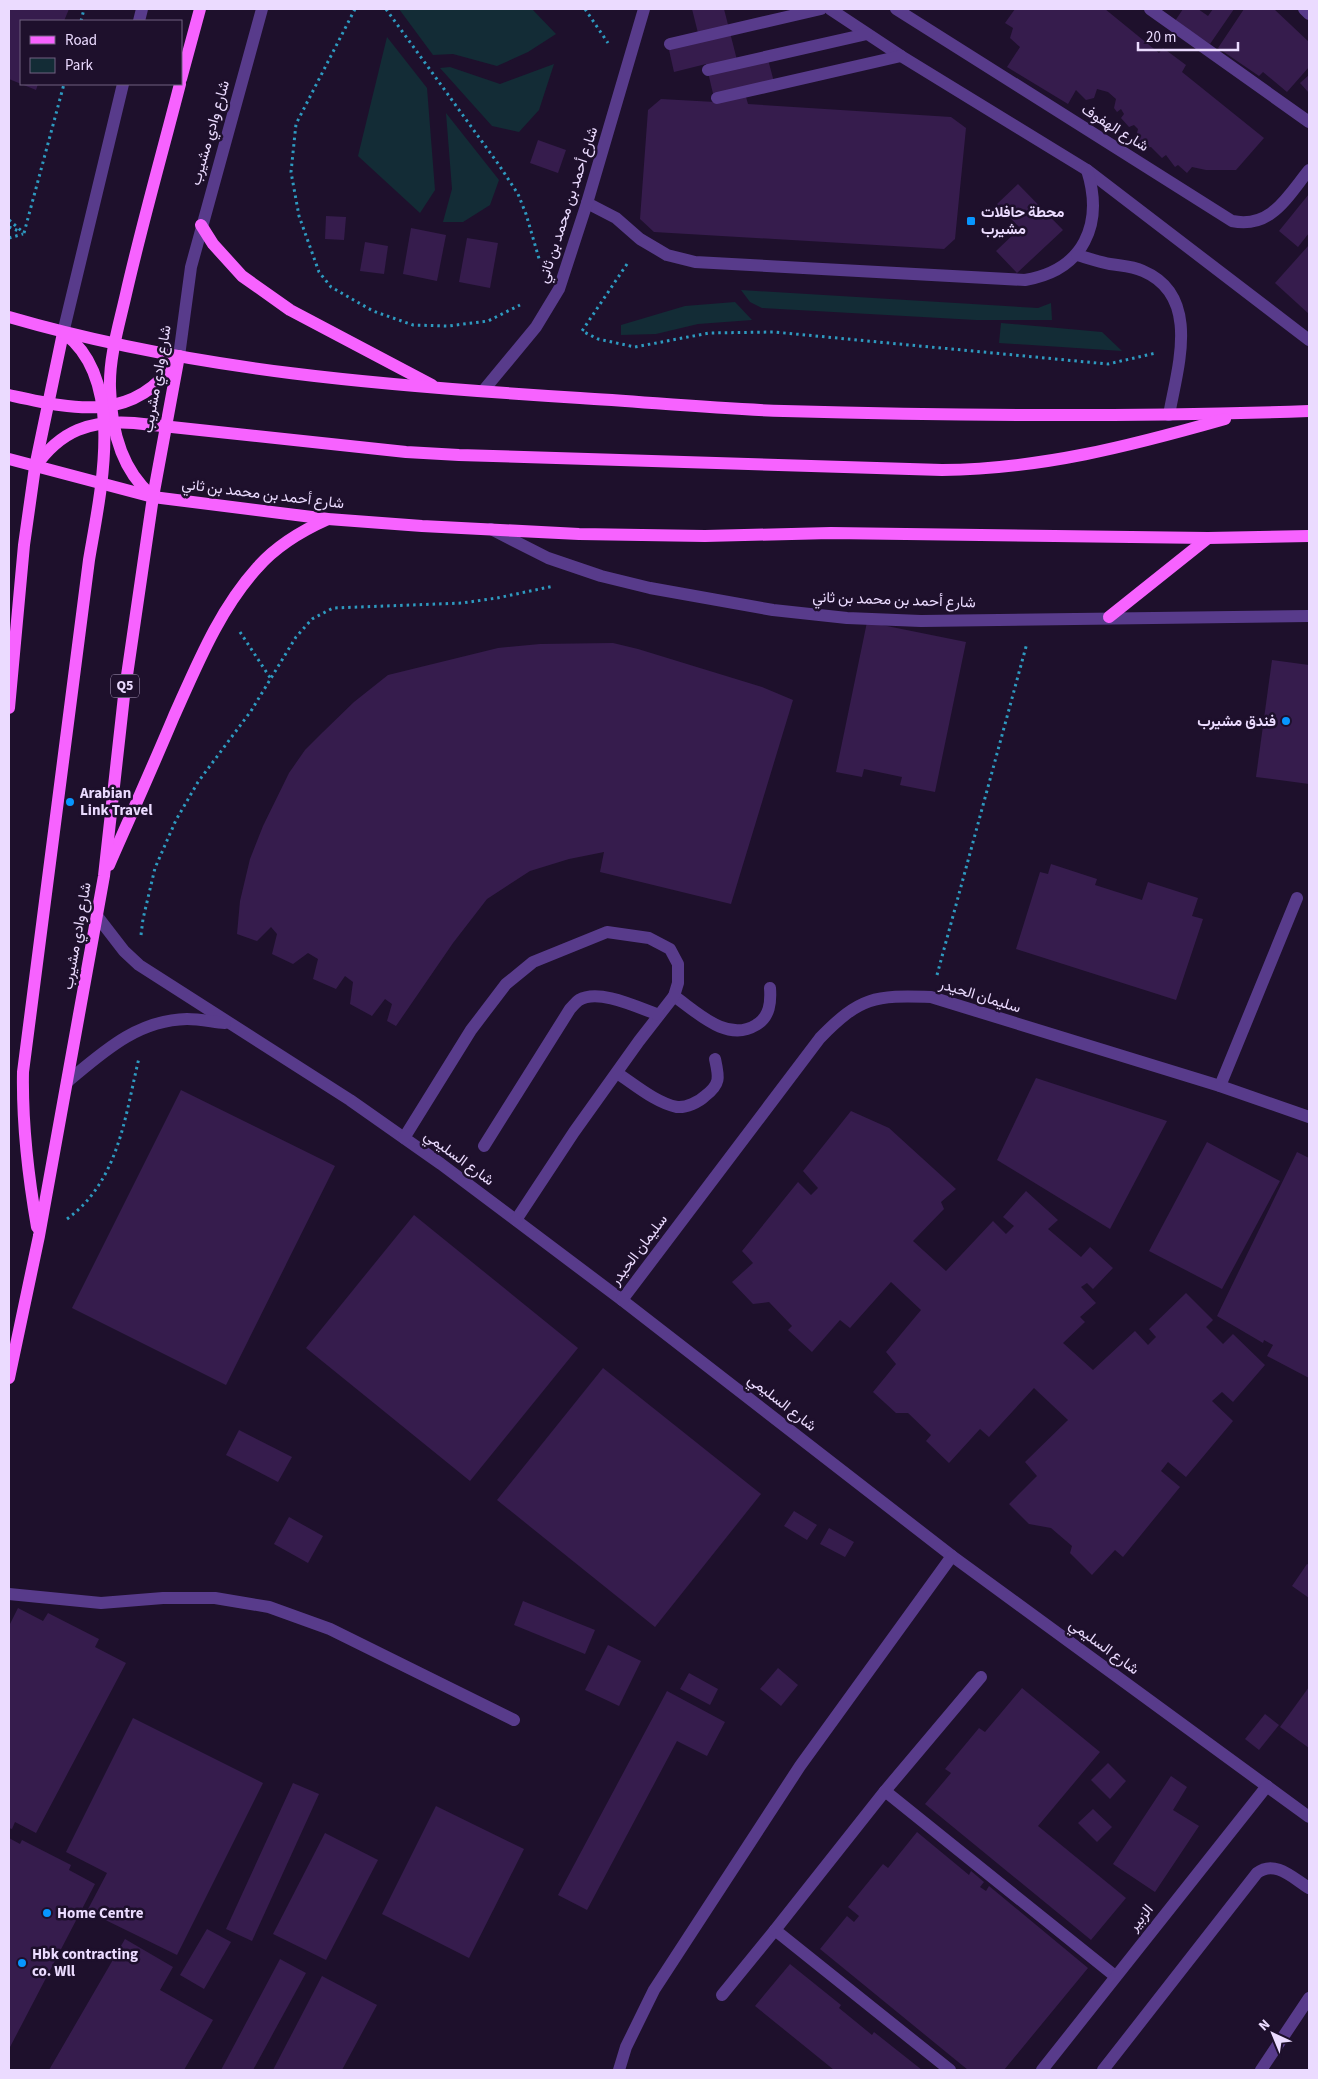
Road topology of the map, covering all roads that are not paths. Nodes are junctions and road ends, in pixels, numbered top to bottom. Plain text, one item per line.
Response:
1 (200, 9) edge
2 (262, 9) edge
3 (644, 9) edge
4 (822, 9) edge
5 (830, 9) edge
6 (896, 9) edge
7 (1150, 9) edge
8 (1304, 9) edge
9 (1309, 14) edge
10 (867, 34) junction
11 (670, 44) dead end
12 (901, 56) junction
13 (708, 70) dead end
14 (182, 75) edge
15 (123, 85) edge
16 (180, 85) edge
17 (717, 98) dead end
18 (1309, 122) edge
19 (1087, 170) junction
20 (1309, 170) edge
21 (587, 203) junction
22 (201, 225) junction
23 (1077, 255) junction
24 (191, 267) joint
25 (9, 317) edge
26 (63, 333) junction
27 (1309, 340) edge
28 (114, 345) junction
29 (178, 356) junction
30 (438, 389) junction
31 (483, 391) junction
32 (9, 395) edge
33 (48, 403) junction
34 (107, 406) junction
35 (1309, 411) edge
36 (1242, 414) junction
37 (1169, 415) junction
38 (108, 422) junction
39 (164, 426) junction
40 (9, 460) edge
41 (35, 467) junction
42 (101, 484) junction
43 (153, 496) junction
44 (328, 519) junction
45 (491, 529) junction
46 (1309, 536) edge
47 (1208, 538) junction
48 (1309, 616) edge
49 (1109, 617) junction
50 (10, 679) edge
51 (9, 708) edge
52 (104, 876) junction
53 (1297, 898) dead end
54 (97, 916) junction
55 (770, 988) dead end
56 (674, 996) junction
57 (659, 1015) junction
58 (228, 1023) junction
59 (715, 1060) dead end
60 (617, 1073) junction
61 (67, 1082) junction
62 (1220, 1086) junction
63 (1309, 1116) edge
64 (404, 1138) junction
65 (484, 1146) dead end
66 (516, 1220) junction
67 (39, 1236) junction
68 (622, 1300) junction
69 (9, 1378) edge
70 (952, 1556) junction
71 (9, 1594) edge
72 (981, 1677) dead end
73 (514, 1720) dead end
74 (1267, 1786) junction
75 (885, 1791) junction
76 (1309, 1817) edge
77 (1309, 1888) edge
78 (775, 1930) junction
79 (1115, 1976) junction
80 (722, 1995) dead end
81 (1309, 1998) edge
82 (619, 2070) edge
83 (950, 2070) edge
84 (1042, 2070) edge
85 (1103, 2070) edge
86 (1261, 2070) edge

1 - 14 main road
2 - 22 street, شارع وادي مشيرب / Q5
3 - 21 street, شارع أحمد بن محمد بن ثاني
4 - 11 street
5 - 10 street
6 - 20 street, شارع الهفوف
7 - 18 street
8 - 9 street
10 - 12 street
10 - 13 street
12 - 17 street
12 - 19 street
15 - 26 street
16 - 28 main road
19 - 23 street
19 - 27 street
21 - 23 street
21 - 31 street, شارع أحمد بن محمد بن ثاني
22 - 24 street, شارع وادي مشيرب / Q5
22 - 30 main road
23 - 37 street
24 - 29 street, شارع وادي مشريب / Q5
25 - 26 main road
26 - 28 main road
26 - 33 main road
26 - 34 main road
28 - 29 main road
28 - 34 main road
29 - 30 main road
29 - 34 main road
29 - 39 main road, شارع وادي مشريب / Q5
30 - 31 main road
31 - 37 main road
32 - 33 main road
33 - 34 main road
33 - 41 main road
34 - 38 main road
35 - 36 main road
36 - 37 main road
36 - 39 main road
38 - 39 main road
38 - 41 main road
38 - 42 main road
38 - 43 main road
39 - 43 main road, شارع وادي مشريب / Q5
40 - 41 main road, شارع أحمد بن محمد بن ثاني
41 - 42 main road, شارع أحمد بن محمد بن ثاني
41 - 50 main road
42 - 43 main road, شارع أحمد بن محمد بن ثاني
42 - 67 main road
43 - 44 main road, شارع أحمد بن محمد بن ثاني
43 - 52 main road, شارع وادي مشيرب / Q5
44 - 45 main road, شارع أحمد بن محمد بن ثاني
44 - 52 main road
45 - 47 main road, شارع أحمد بن محمد بن ثاني
45 - 49 street, شارع أحمد بن محمد بن ثاني
46 - 47 main road, شارع أحمد بن محمد بن ثاني
47 - 49 main road
48 - 49 street, شارع أحمد بن محمد بن ثاني
50 - 51 main road
52 - 54 main road, شارع وادي مشيرب / Q5
53 - 62 street
54 - 58 street, شارع السليمي
54 - 61 main road, شارع وادي مشيرب / Q5
55 - 56 street
56 - 57 street
56 - 64 street
57 - 60 street
57 - 65 street
58 - 61 street, شارع السليمي
58 - 64 street, شارع السليمي
59 - 60 street
60 - 66 street
61 - 67 main road, شارع وادي مشيرب / Q5
62 - 63 street, سليمان الحيدر
62 - 68 street, سليمان الحيدر
64 - 66 street, شارع السليمي
66 - 68 street, شارع السليمي
67 - 69 main road, شارع وادي مشيرب / Q5
68 - 70 street, شارع السليمي
70 - 74 street, شارع السليمي
70 - 82 street
71 - 73 street
72 - 75 street
74 - 76 street, شارع السليمي
74 - 79 street, الزبير
75 - 78 street
75 - 79 street
77 - 85 street
78 - 80 street
78 - 83 street
79 - 84 street, الزبير
81 - 86 street

